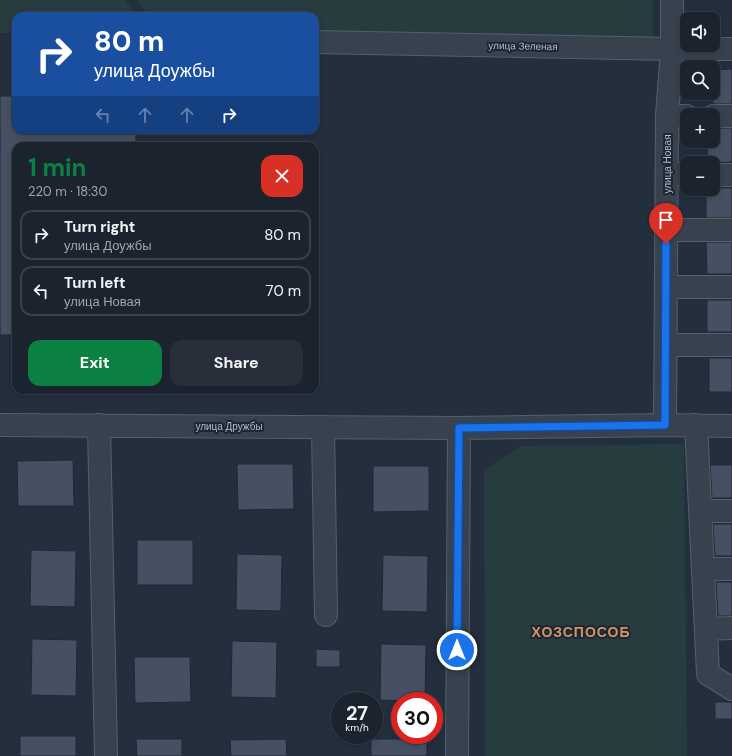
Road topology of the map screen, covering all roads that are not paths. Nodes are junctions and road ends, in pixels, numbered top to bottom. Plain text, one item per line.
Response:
1 (672, 0) edge
2 (319, 42) edge
3 (672, 49) junction
4 (732, 49) edge
5 (677, 116) edge
6 (720, 116) edge
7 (732, 116) edge
8 (677, 174) edge
9 (720, 174) edge
10 (732, 175) edge
11 (666, 230) junction
12 (732, 230) edge
13 (666, 287) junction
14 (732, 287) edge
15 (666, 345) junction
16 (732, 345) edge
17 (0, 424) edge
18 (99, 425) junction
19 (665, 425) junction
20 (696, 425) junction
21 (732, 426) edge
22 (323, 427) junction
23 (459, 428) junction
24 (700, 511) junction
25 (732, 511) edge
26 (703, 569) junction
27 (732, 569) edge
28 (326, 615) dead end
29 (732, 628) edge
30 (706, 629) junction
31 (732, 689) edge
32 (106, 756) edge
33 (457, 756) edge

1 - 3 street, улица Новая
2 - 3 street, улица Зеленая
3 - 4 street, улица Зеленая
3 - 5 street, улица Новая
5 - 8 street, улица Новая
6 - 7 street
8 - 11 street, улица Новая
9 - 10 street
11 - 12 street
11 - 13 street, улица Новая
13 - 14 street
13 - 15 street, улица Новая
15 - 16 street
15 - 19 street, улица Новая
17 - 18 street, улица Дружбы
18 - 22 street, улица Дружбы
18 - 32 street
19 - 20 street
19 - 23 street, улица Дружбы
20 - 21 street
20 - 24 street
22 - 23 street, улица Дружбы
22 - 28 street
23 - 33 street
24 - 25 street
24 - 26 street
26 - 27 street
26 - 30 street
29 - 30 street
30 - 31 street

